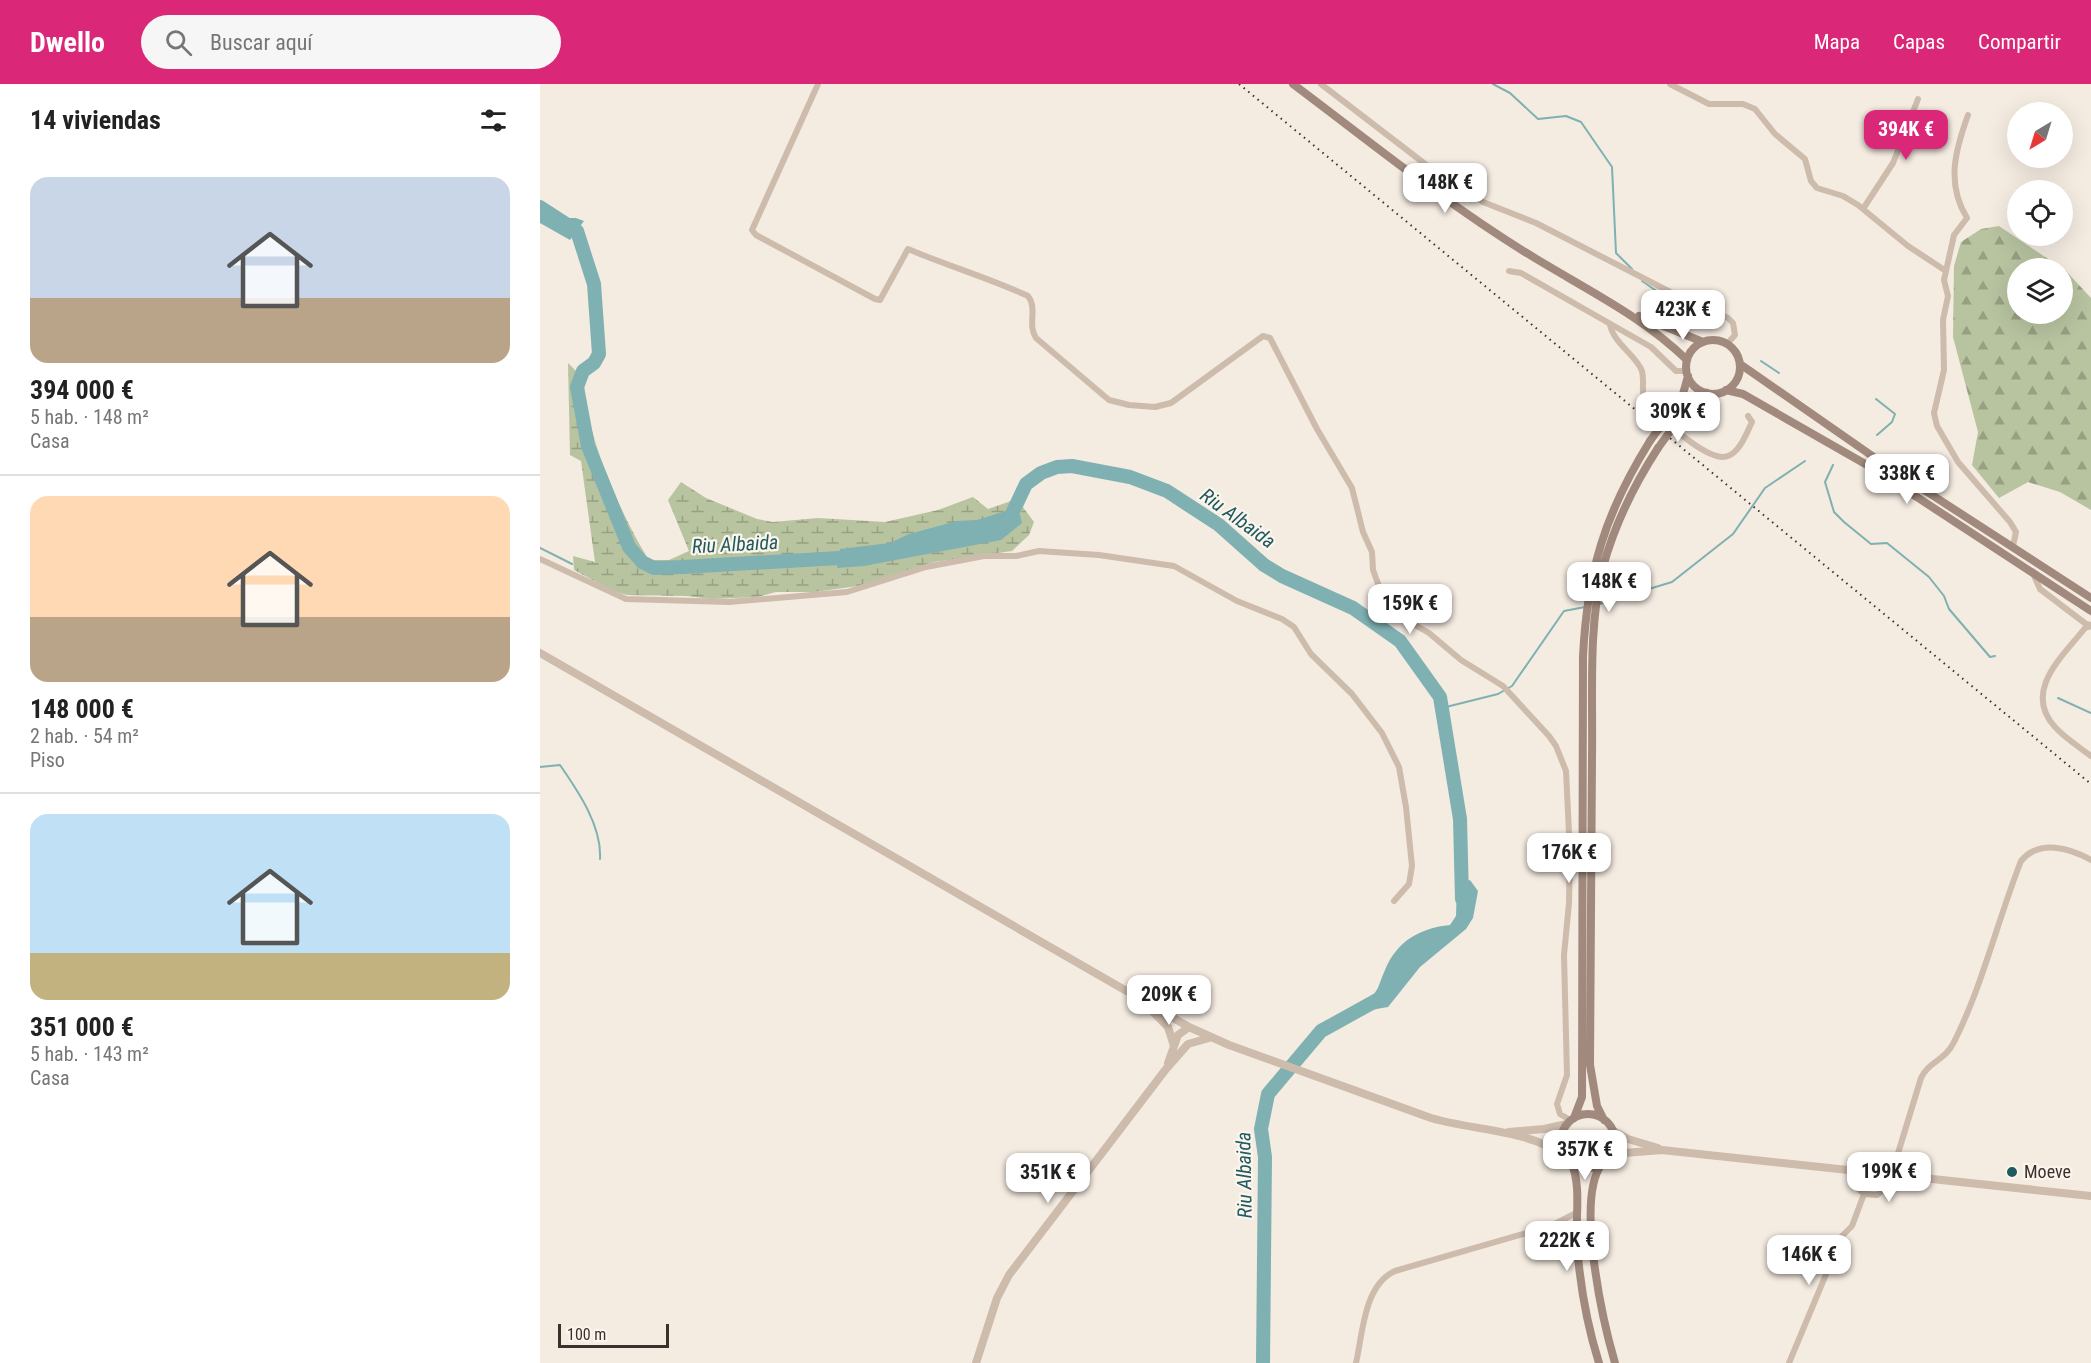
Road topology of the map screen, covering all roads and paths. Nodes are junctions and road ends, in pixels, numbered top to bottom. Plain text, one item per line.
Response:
1 (818, 84) edge
2 (1293, 84) edge
3 (1321, 84) edge
4 (1670, 84) edge
5 (1918, 99) dead end
6 (1968, 115) dead end
7 (1863, 209) junction
8 (1946, 271) junction
9 (1509, 272) dead end
10 (1622, 309) junction
11 (1610, 325) junction
12 (1703, 342) junction
13 (1727, 344) junction
14 (1687, 360) junction
15 (1740, 364) junction
16 (1688, 374) junction
17 (1726, 390) junction
18 (1707, 393) junction
19 (1748, 416) dead end
20 (2013, 546) junction
21 (540, 559) edge
22 (2032, 570) junction
23 (2091, 598) edge
24 (2091, 611) edge
25 (2091, 626) edge
26 (540, 653) edge
27 (2091, 756) edge
28 (2091, 860) edge
29 (1394, 901) dead end
30 (1139, 999) junction
31 (1190, 1028) junction
32 (1211, 1038) junction
33 (1188, 1044) junction
34 (1174, 1046) junction
35 (1166, 1069) junction
36 (1571, 1120) junction
37 (1604, 1120) junction
38 (1612, 1130) junction
39 (1506, 1133) junction
40 (1662, 1150) junction
41 (1568, 1159) junction
42 (1605, 1161) junction
43 (1852, 1170) junction
44 (1892, 1174) junction
45 (1864, 1194) junction
46 (2091, 1196) edge
47 (1576, 1213) junction
48 (1551, 1226) junction
49 (1577, 1230) junction
50 (976, 1363) edge
51 (1356, 1363) edge
52 (1599, 1363) edge
53 (1615, 1363) edge
54 (1789, 1363) edge

1 - 36 street
2 - 10 main road
3 - 13 street
4 - 7 street
5 - 7 street
6 - 8 street
7 - 8 street
8 - 20 street
9 - 11 street
10 - 12 main road
10 - 14 main road
11 - 16 street
11 - 19 street
12 - 13 main road
12 - 14 main road
13 - 15 main road
14 - 16 main road
15 - 17 main road
15 - 20 main road
16 - 18 main road
16 - 36 main road, bridge
17 - 18 main road
17 - 22 main road
18 - 37 main road, bridge
20 - 23 main road
21 - 29 street
22 - 24 main road
22 - 25 street
25 - 27 street
26 - 30 street
28 - 44 street
30 - 31 street
30 - 34 street
31 - 32 street
31 - 33 street
31 - 34 street
32 - 33 street
32 - 39 street
33 - 35 street
34 - 35 street
35 - 50 street
36 - 37 main road
36 - 39 street
36 - 41 main road
37 - 38 main road
38 - 40 street
38 - 42 main road
39 - 41 street
40 - 42 street
40 - 43 street
41 - 42 main road
41 - 47 main road
42 - 53 main road
43 - 44 street
43 - 45 street
44 - 45 street
44 - 46 street
45 - 54 street
47 - 48 street
47 - 49 main road
48 - 49 street
48 - 51 street
49 - 52 main road

